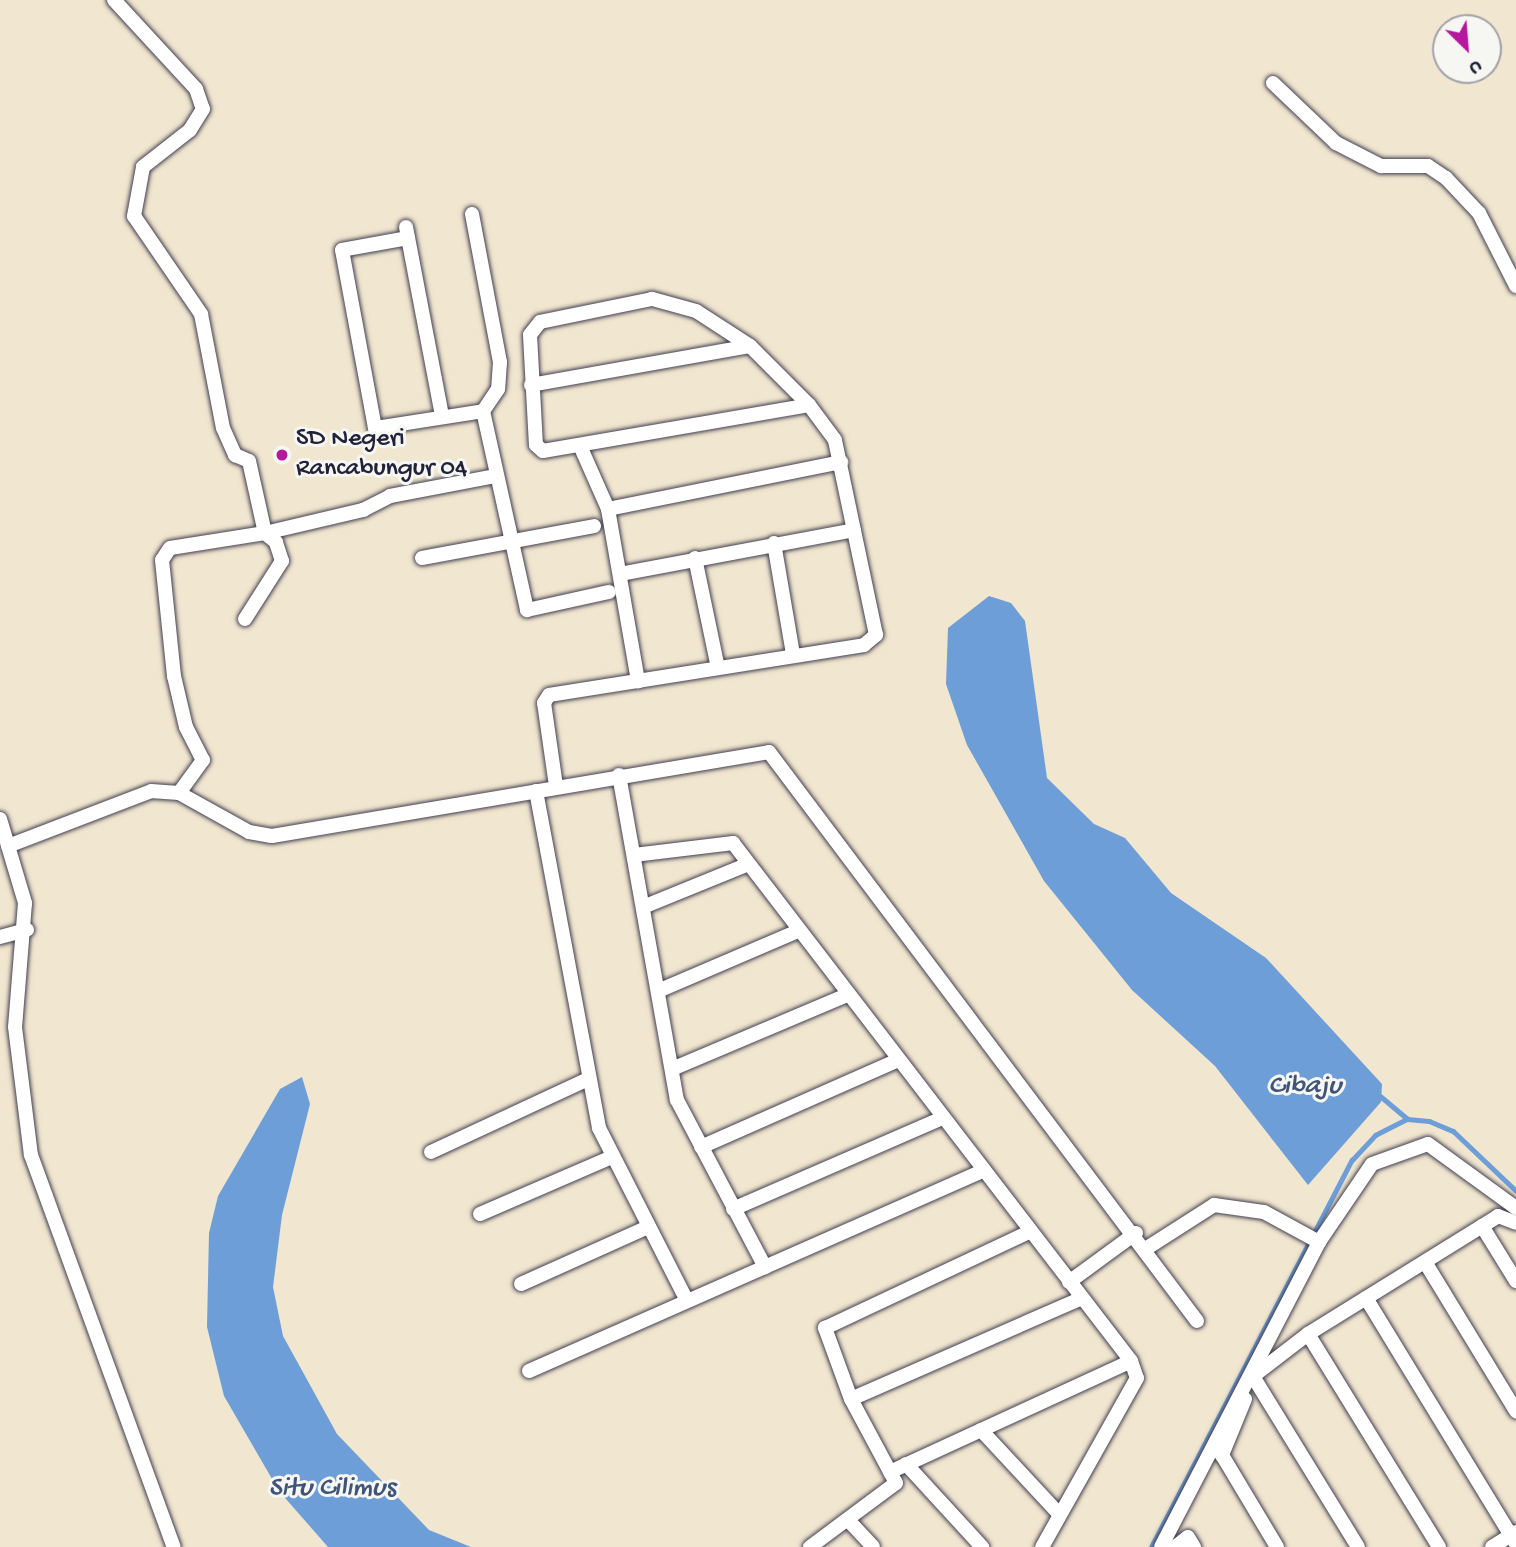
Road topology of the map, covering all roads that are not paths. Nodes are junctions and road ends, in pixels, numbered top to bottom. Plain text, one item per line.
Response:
1 (114, 0) edge
2 (1273, 83) dead end
3 (471, 214) dead end
4 (1516, 286) edge
5 (750, 346) junction
6 (531, 385) junction
7 (809, 405) junction
8 (483, 411) junction
9 (442, 416) junction
10 (581, 448) junction
11 (841, 463) junction
12 (496, 476) junction
13 (608, 509) junction
14 (594, 526) dead end
15 (854, 530) junction
16 (265, 533) junction
17 (512, 542) junction
18 (774, 543) junction
19 (422, 558) dead end
20 (695, 558) junction
21 (620, 574) junction
22 (609, 592) dead end
23 (244, 619) dead end
24 (793, 654) junction
25 (718, 668) junction
26 (638, 681) junction
27 (619, 775) junction
28 (556, 786) junction
29 (536, 791) junction
30 (179, 793) junction
31 (0, 819) edge
32 (8, 846) junction
33 (634, 855) junction
34 (749, 864) junction
35 (643, 908) junction
36 (27, 930) junction
37 (798, 931) junction
38 (0, 937) edge
39 (658, 991) junction
40 (847, 995) junction
41 (898, 1060) junction
42 (671, 1069) junction
43 (588, 1079) junction
44 (942, 1118) junction
45 (701, 1147) junction
46 (431, 1152) dead end
47 (612, 1157) junction
48 (983, 1171) junction
49 (1516, 1208) edge
50 (733, 1209) junction
51 (481, 1214) dead end
52 (1516, 1223) edge
53 (1482, 1226) junction
54 (648, 1227) junction
55 (1029, 1232) junction
56 (1136, 1233) junction
57 (1319, 1242) junction
58 (1147, 1248) junction
59 (1425, 1262) junction
60 (765, 1267) junction
61 (1516, 1281) edge
62 (1069, 1282) junction
63 (521, 1284) dead end
64 (1082, 1298) junction
65 (1366, 1298) junction
66 (686, 1299) junction
67 (1197, 1321) dead end
68 (1308, 1334) junction
69 (1131, 1361) junction
70 (530, 1371) dead end
71 (1254, 1378) junction
72 (851, 1399) junction
73 (1516, 1411) edge
74 (981, 1430) junction
75 (906, 1464) junction
76 (890, 1472) junction
77 (1059, 1514) junction
78 (849, 1521) junction
79 (1514, 1537) edge
80 (174, 1547) edge
81 (810, 1547) edge
82 (873, 1547) edge
83 (982, 1547) edge
84 (1042, 1547) edge
85 (1161, 1547) edge
86 (1175, 1547) edge
87 (1194, 1547) edge
88 (1277, 1547) edge
89 (1357, 1547) edge
90 (1439, 1547) edge
91 (1492, 1547) edge

1 - 16 street
2 - 4 street
3 - 8 street
5 - 6 street
5 - 6 street
5 - 7 street
6 - 10 street
7 - 10 street
7 - 11 street
8 - 9 street
8 - 12 street
9 - 9 street
10 - 13 street
11 - 13 street
11 - 15 street
12 - 16 street
12 - 17 street
13 - 21 street
14 - 17 street
15 - 18 street
15 - 24 street
16 - 23 street
16 - 30 street
17 - 19 street
17 - 22 street
18 - 20 street
18 - 24 street
20 - 21 street
20 - 25 street
21 - 26 street
24 - 25 street
25 - 26 street
26 - 28 street
27 - 28 street
27 - 33 street
27 - 56 street
28 - 29 street
29 - 30 street
29 - 43 street
30 - 32 street
31 - 32 street
32 - 36 street
33 - 34 street
33 - 35 street
34 - 35 street
34 - 37 street
35 - 39 street
36 - 38 street
36 - 80 street
37 - 39 street
37 - 40 street
39 - 42 street
40 - 41 street
40 - 42 street
41 - 44 street
41 - 45 street
42 - 45 street
43 - 46 street
43 - 47 street
44 - 48 street
44 - 50 street
45 - 50 street
47 - 51 street
47 - 54 street
48 - 55 street
48 - 60 street
49 - 57 street
50 - 60 street
52 - 53 street
53 - 59 street
53 - 61 street
54 - 63 street
54 - 66 street
55 - 62 street
55 - 72 street
56 - 58 street
56 - 62 street
57 - 58 street
57 - 85 street
58 - 67 street
59 - 65 street
59 - 73 street
60 - 66 street
62 - 64 street
64 - 69 street
64 - 72 street
65 - 68 street
65 - 79 street
66 - 70 street
68 - 71 street
68 - 90 street
69 - 74 street
69 - 77 street
71 - 88 street
71 - 89 street
72 - 76 street
74 - 75 street
74 - 77 street
75 - 76 street
75 - 83 street
76 - 78 street
77 - 84 street
78 - 81 street
78 - 82 street
79 - 91 street
86 - 87 street

